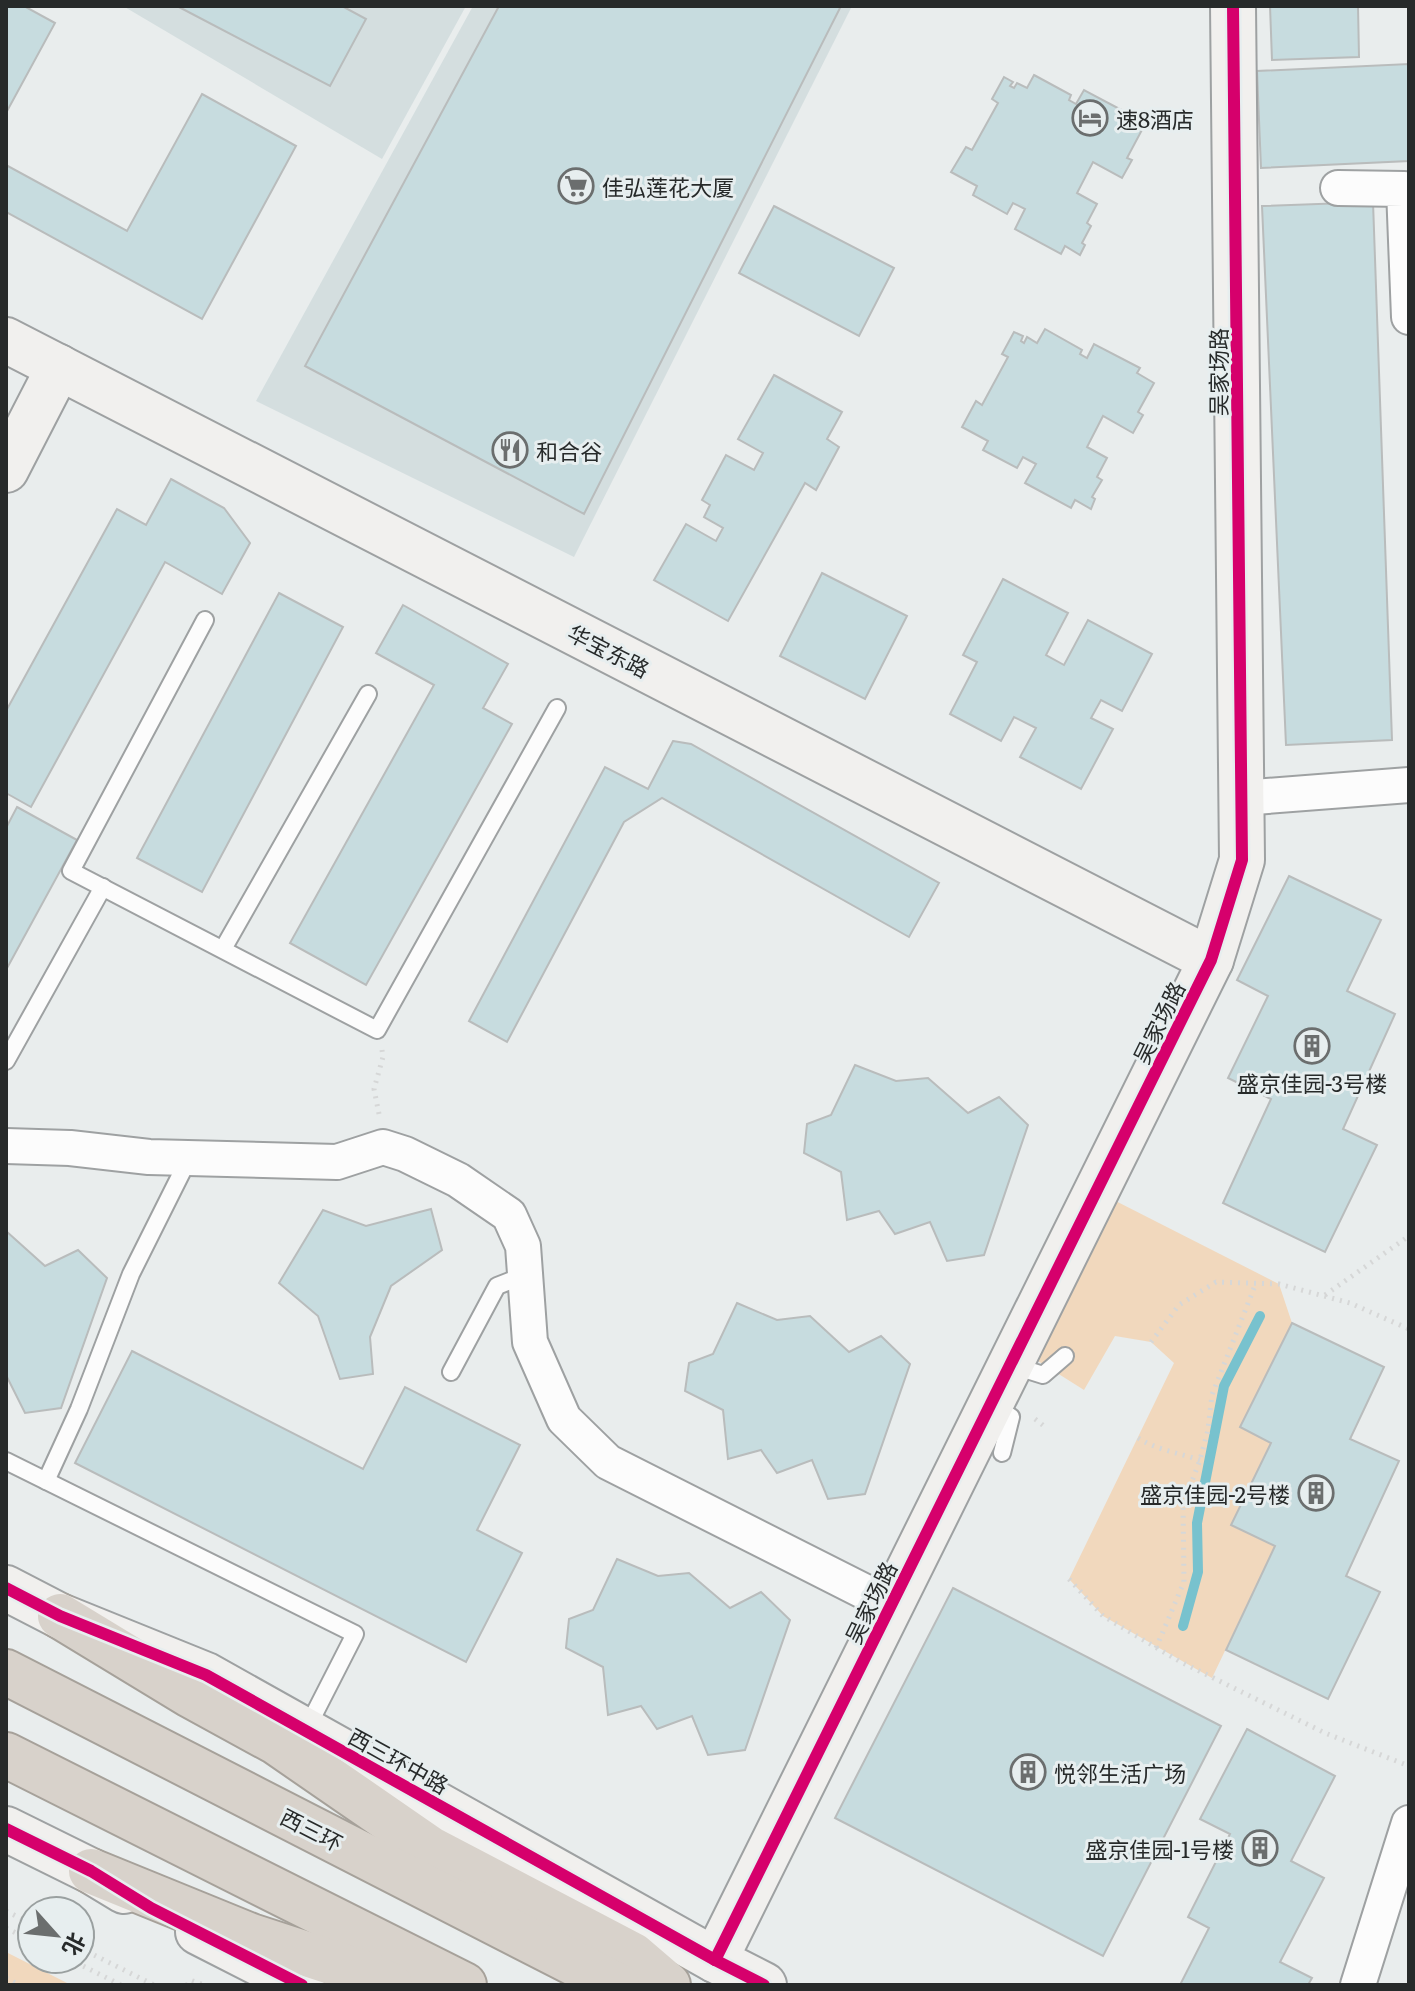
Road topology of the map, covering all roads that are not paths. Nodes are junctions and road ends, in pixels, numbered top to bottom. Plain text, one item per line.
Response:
1 (1233, 6) edge
2 (1338, 188) dead end
3 (1409, 317) edge
4 (6, 340) edge
5 (59, 367) junction
6 (6, 470) edge
7 (205, 620) dead end
8 (368, 694) dead end
9 (557, 708) dead end
10 (1409, 785) edge
11 (1241, 798) junction
12 (103, 887) junction
13 (223, 949) junction
14 (1211, 960) junction
15 (6, 1061) edge
16 (6, 1146) edge
17 (189, 1158) junction
18 (525, 1275) junction
19 (1065, 1356) dead end
20 (451, 1372) dead end
21 (999, 1383) junction
22 (1002, 1453) dead end
23 (6, 1461) edge
24 (46, 1481) junction
25 (6, 1588) edge
26 (891, 1605) junction
27 (60, 1616) junction
28 (6, 1672) edge
29 (306, 1730) junction
30 (6, 1755) edge
31 (1409, 1823) edge
32 (6, 1829) edge
33 (91, 1871) junction
34 (715, 1960) junction
35 (302, 1985) edge
36 (390, 1985) edge
37 (464, 1985) edge
38 (617, 1985) edge
39 (668, 1985) edge
40 (764, 1985) edge
41 (1358, 1985) edge

1 - 11 street, 吴家场路
2 - 3 street
4 - 5 street, 华宝东路
5 - 6 street
5 - 14 street, 华宝东路
7 - 12 lane
8 - 13 lane
9 - 13 lane
10 - 11 street
11 - 14 street, 吴家场路
12 - 13 lane
12 - 15 lane
14 - 21 street, 吴家场路
16 - 17 street
17 - 18 street
17 - 24 lane
18 - 20 lane
18 - 26 street
19 - 21 lane
21 - 22 lane
21 - 26 street, 吴家场路
23 - 24 lane
24 - 29 lane
25 - 27 street, 西三环中路
26 - 34 street, 吴家场路
27 - 29 street, 西三环中路
27 - 39 highway
28 - 38 highway, 西三环
29 - 34 street, 西三环中路
30 - 37 highway
31 - 41 street
32 - 33 street
33 - 35 street
33 - 36 highway
34 - 40 street, 西三环中路

